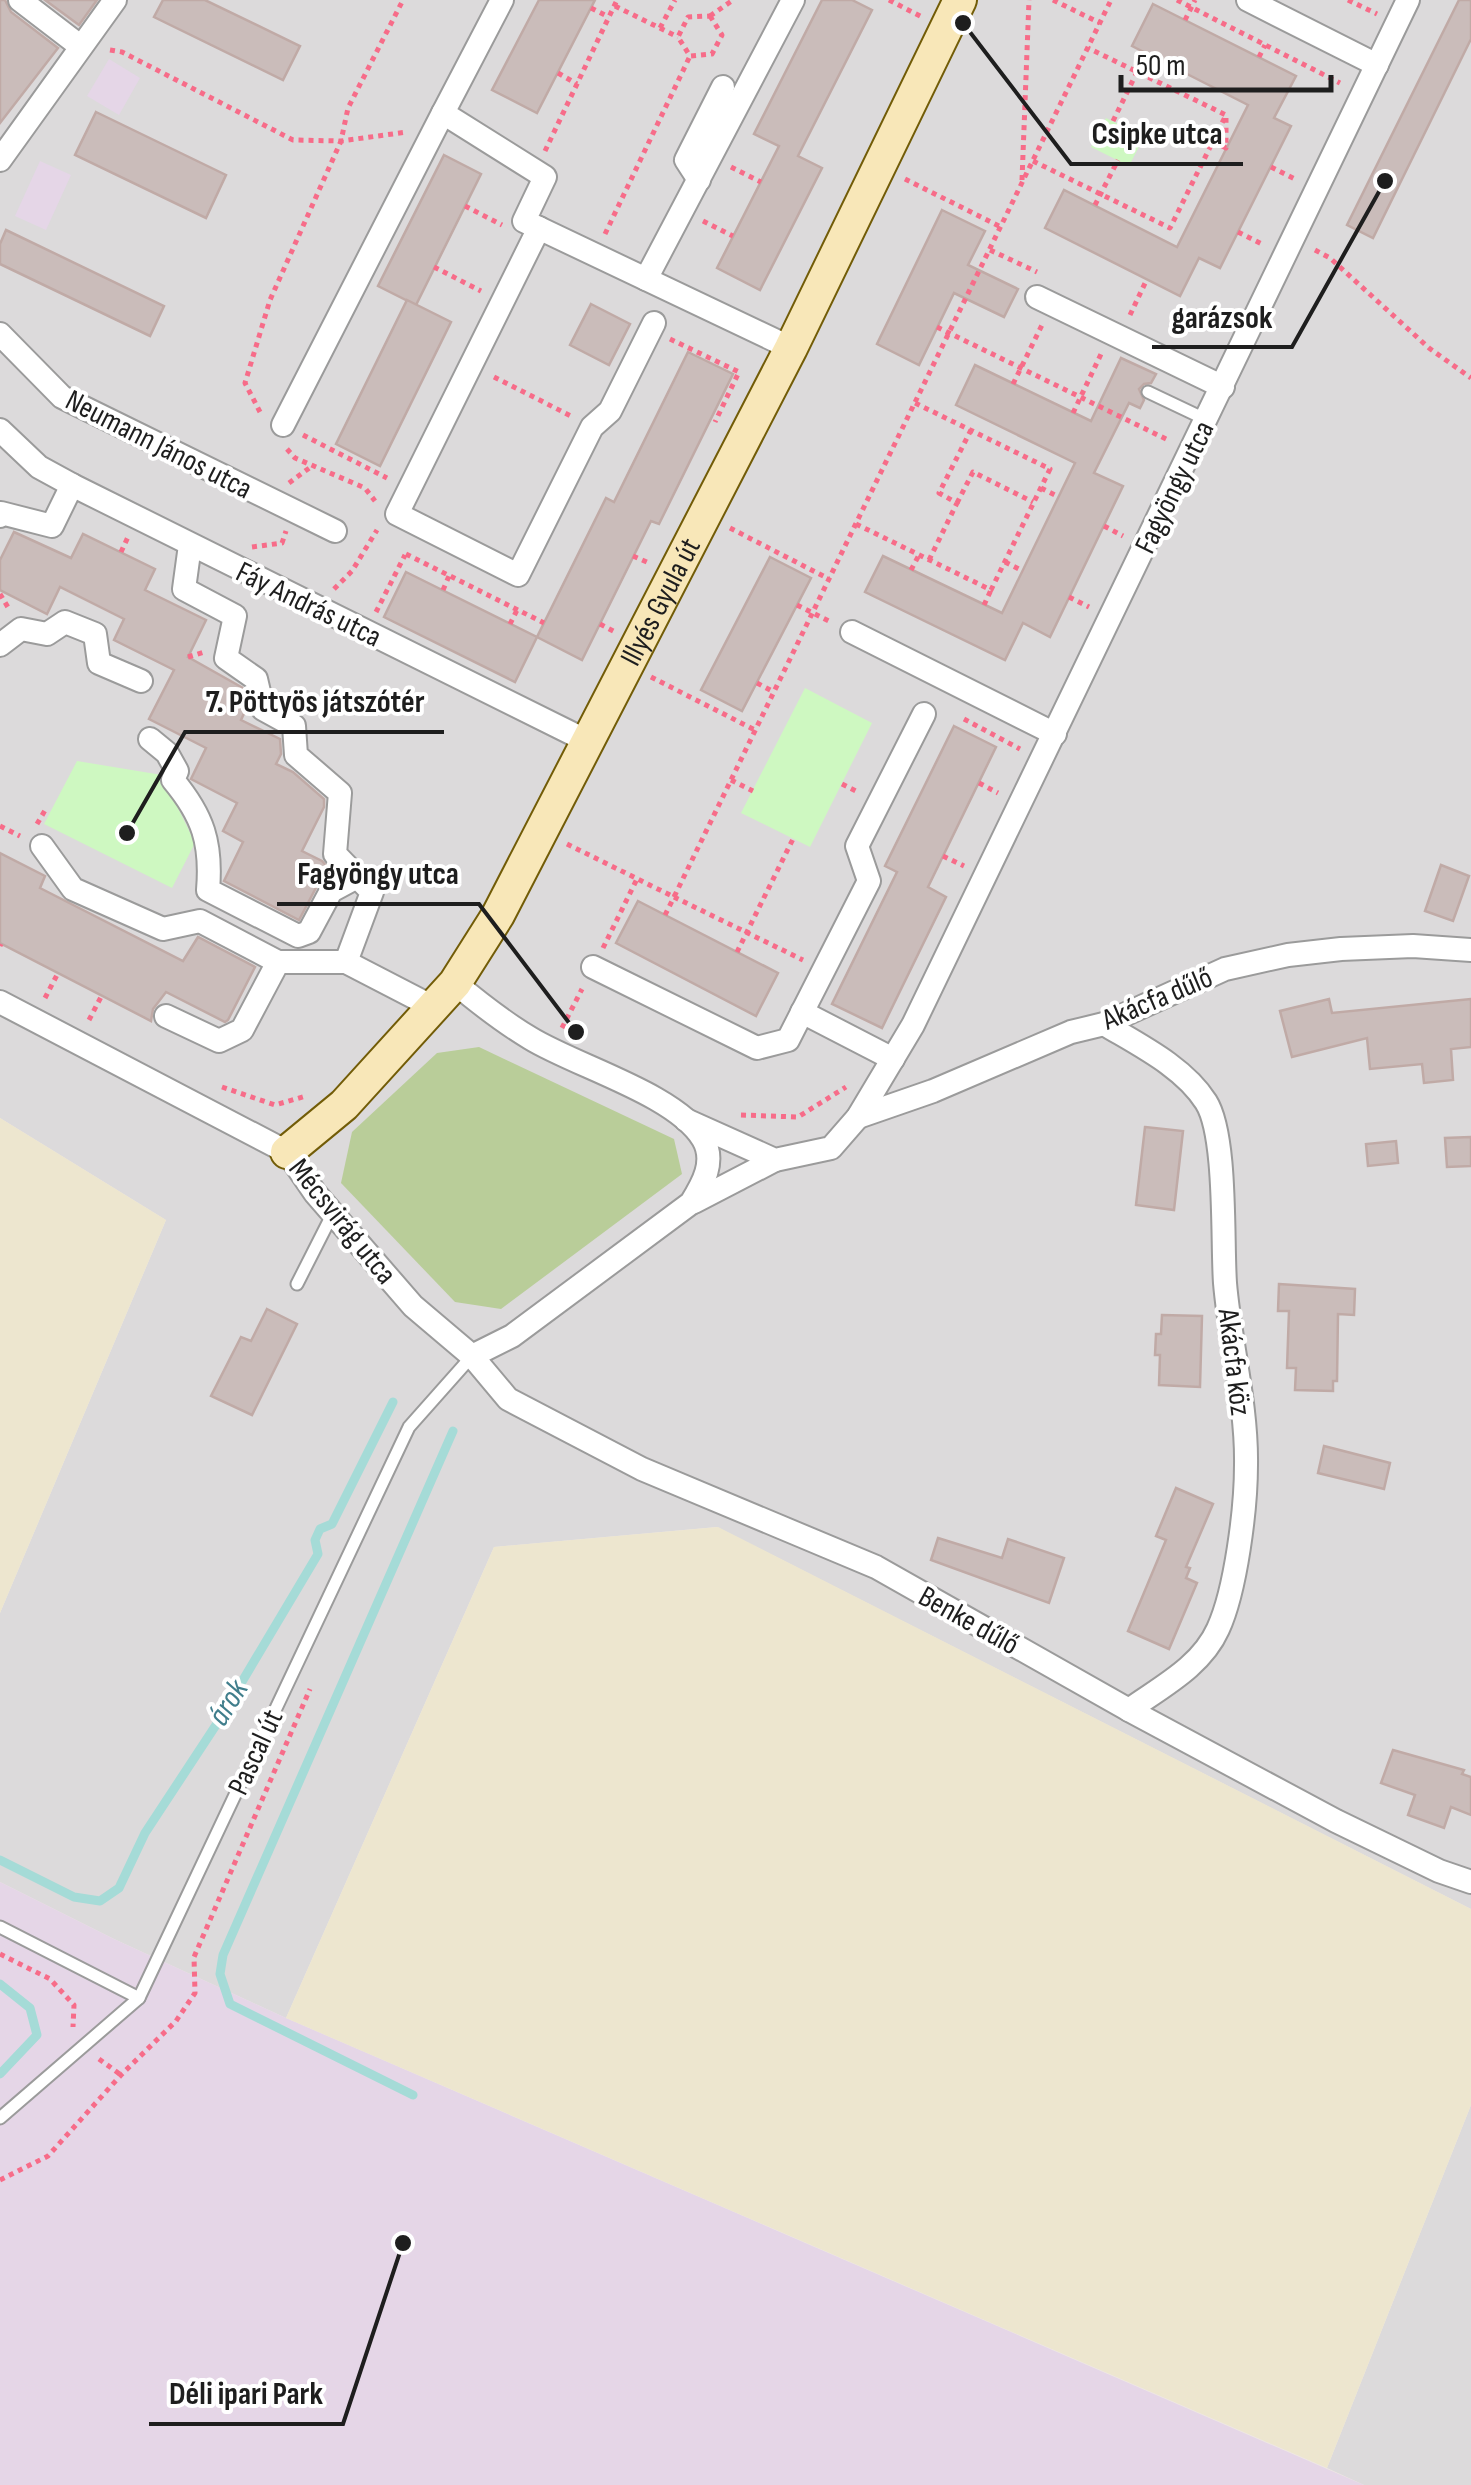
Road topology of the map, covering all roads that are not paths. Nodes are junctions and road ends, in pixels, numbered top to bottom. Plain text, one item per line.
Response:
1 (20, 0) edge
2 (115, 0) edge
3 (502, 0) edge
4 (793, 0) edge
5 (1248, 0) edge
6 (1408, 0) edge
7 (944, 5) edge
8 (80, 46) junction
9 (1377, 65) junction
10 (724, 87) dead end
11 (439, 122) junction
12 (0, 160) edge
13 (699, 180) junction
14 (539, 228) junction
15 (646, 279) junction
16 (1043, 292) road end
17 (654, 323) dead end
18 (0, 334) edge
19 (791, 348) junction
20 (1223, 386) junction
21 (1148, 392) dead end
22 (1207, 420) junction
23 (0, 430) edge
24 (279, 432) road end
25 (72, 484) junction
26 (0, 516) edge
27 (334, 531) dead end
28 (190, 545) junction
29 (852, 632) dead end
30 (0, 645) edge
31 (141, 681) dead end
32 (924, 714) dead end
33 (1055, 734) junction
34 (150, 739) dead end
35 (589, 742) junction
36 (42, 846) dead end
37 (357, 877) junction
38 (1471, 950) edge
39 (278, 962) junction
40 (346, 962) junction
41 (594, 967) road end
42 (444, 995) junction
43 (0, 1002) edge
44 (802, 1012) junction
45 (166, 1016) dead end
46 (1104, 1024) junction
47 (893, 1060) junction
48 (858, 1117) junction
49 (686, 1120) junction
50 (286, 1152) junction
51 (775, 1160) junction
52 (691, 1203) junction
53 (333, 1213) junction
54 (297, 1284) dead end
55 (472, 1356) junction
56 (1129, 1710) junction
57 (1471, 1882) edge
58 (0, 1927) edge
59 (139, 1998) junction
60 (0, 2118) edge

1 - 8 street
2 - 8 street
3 - 11 street
4 - 13 street
5 - 9 street
6 - 9 street, Fagyöngy utca
7 - 19 street, Illyés Gyula út
8 - 12 street
9 - 20 street, Fagyöngy utca
10 - 13 street
11 - 14 street
11 - 24 street
13 - 15 street
14 - 15 street
14 - 17 street
15 - 19 street
16 - 20 street
18 - 27 street, Neumann János utca
19 - 35 street, Illyés Gyula út
20 - 22 street, Fagyöngy utca
21 - 22 lane
22 - 33 street, Fagyöngy utca
23 - 25 street, Fáy András utca
25 - 26 street
25 - 28 street, Fáy András utca
28 - 35 street, Fáy András utca
28 - 37 street, Fáy András utca
29 - 33 street
30 - 31 street
32 - 44 street
33 - 47 street, Fagyöngy utca
34 - 37 street
35 - 42 street, Illyés Gyula út
36 - 39 street
37 - 40 street, Fáy András utca
38 - 46 street, Akácfa dűlő
39 - 40 street
39 - 45 street
40 - 42 street
41 - 44 street
42 - 49 street
42 - 50 street, Illyés Gyula út
43 - 50 street, Mécsvirág utca
44 - 47 street
46 - 48 street, Akácfa dűlő
46 - 56 street, Akácfa köz
47 - 48 street, Fagyöngy utca
48 - 51 street, Fagyöngy utca
49 - 51 street
49 - 52 street
50 - 53 street, Mécsvirág utca
51 - 52 street, Fagyöngy utca
52 - 55 street, Fagyöngy utca
53 - 54 lane
53 - 55 street, Mécsvirág utca
55 - 56 street, Benke dűlő
55 - 59 lane, Pascal út
56 - 57 street, Benke dűlő
58 - 59 lane
59 - 60 lane, Pascal út

